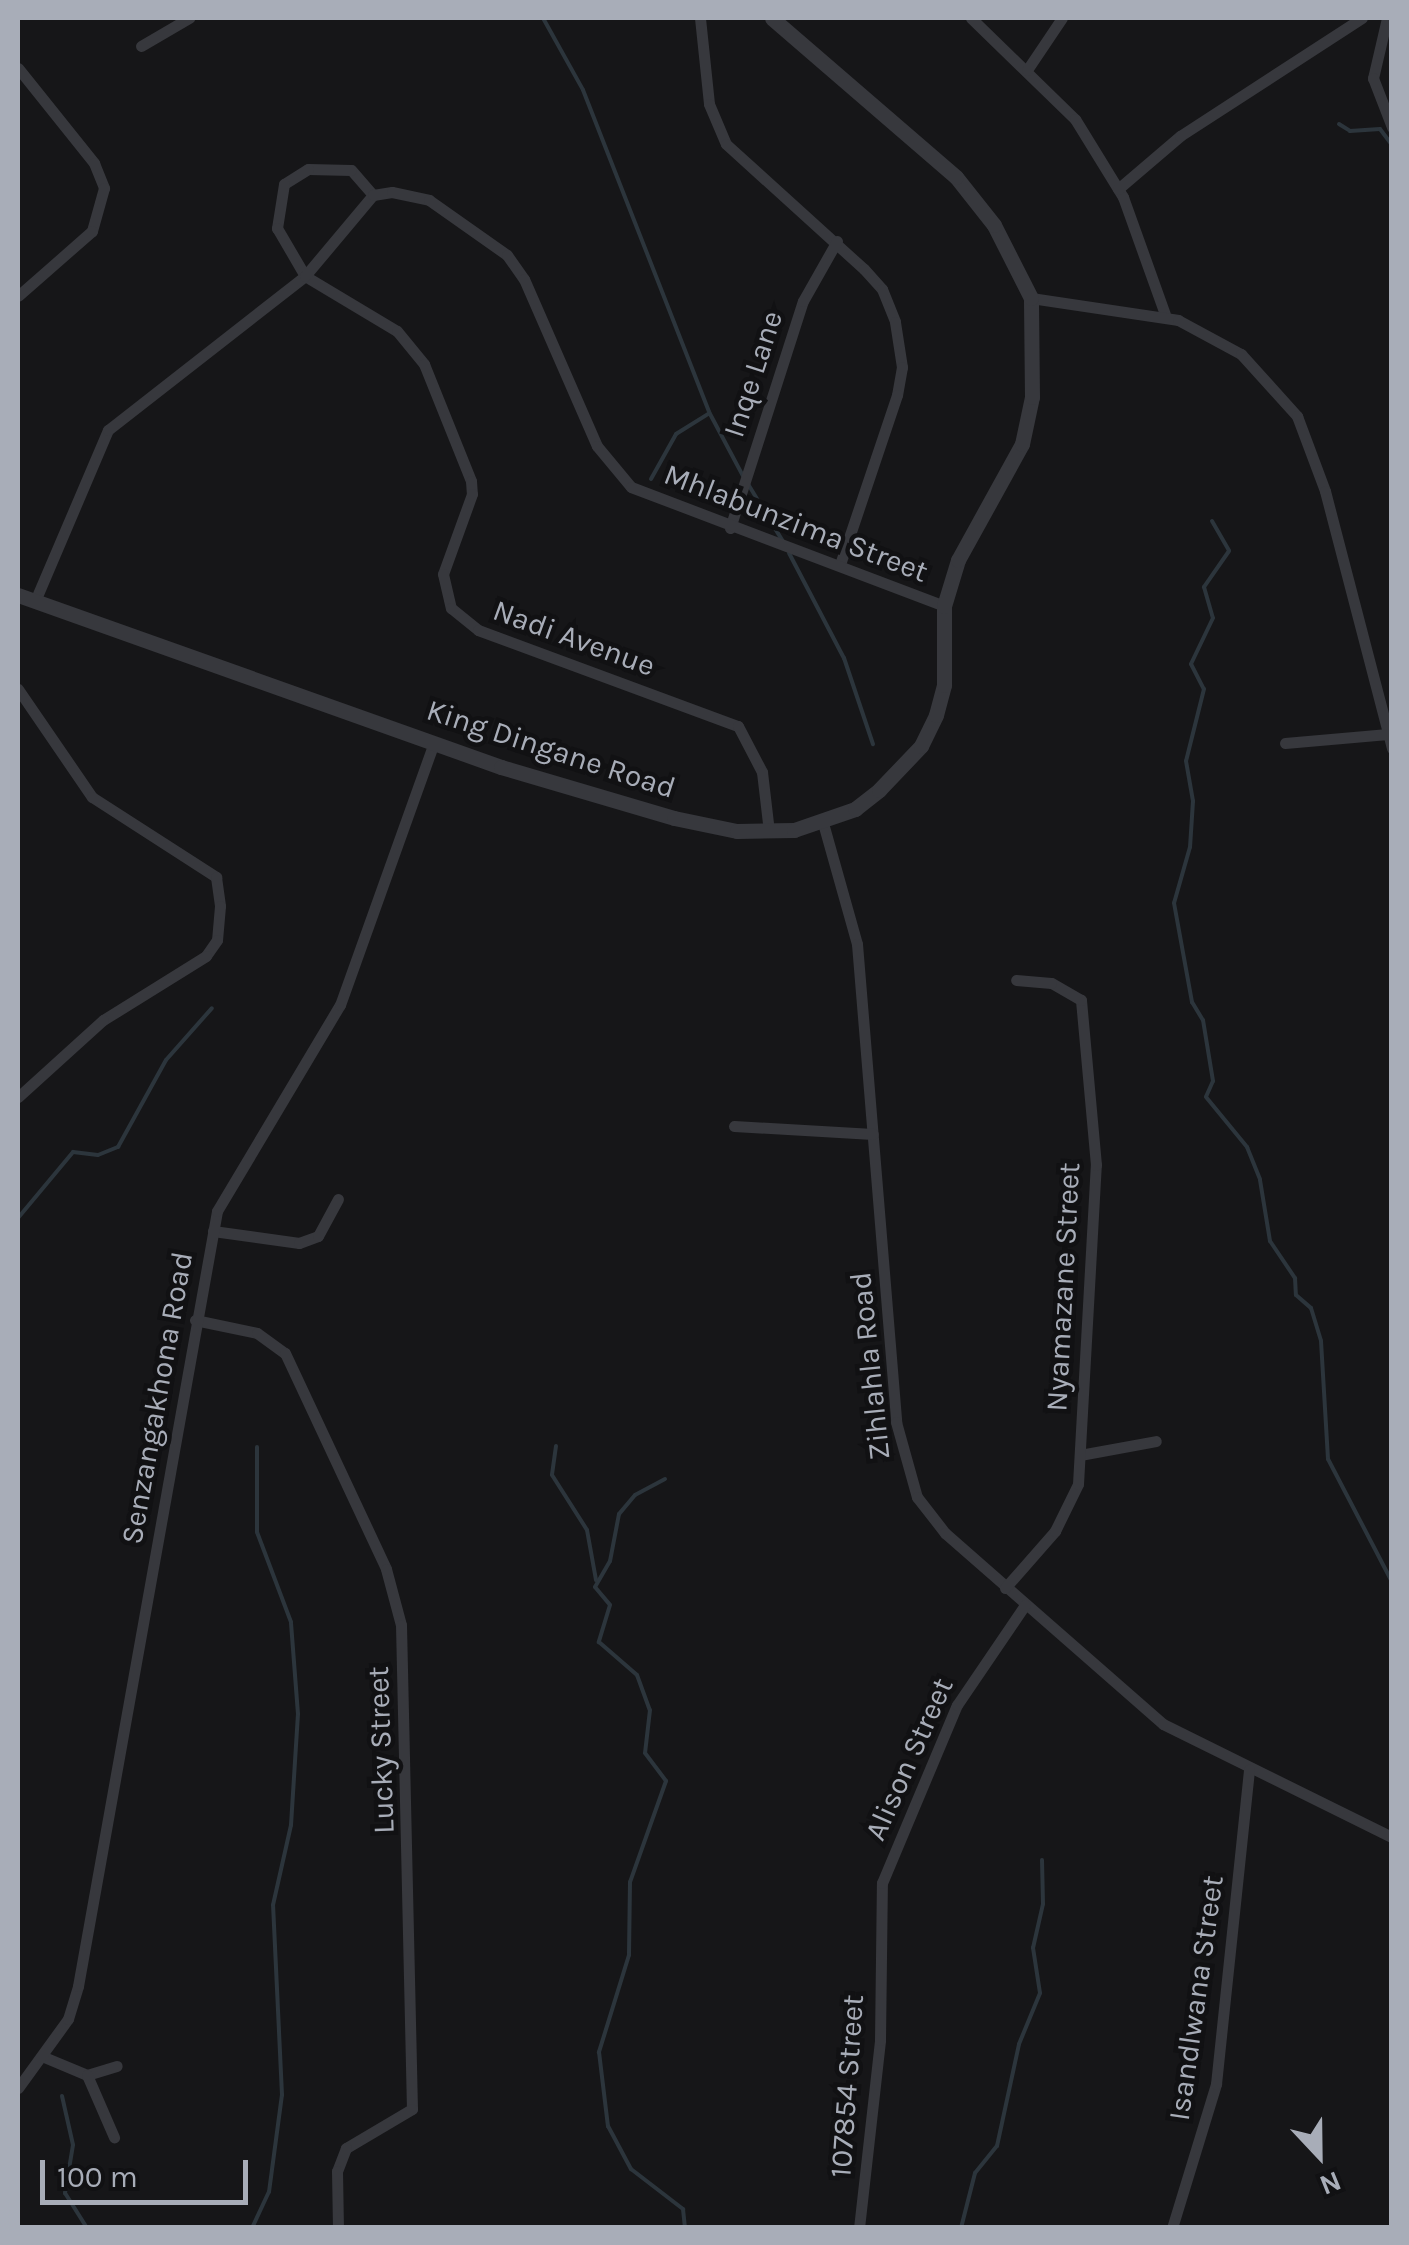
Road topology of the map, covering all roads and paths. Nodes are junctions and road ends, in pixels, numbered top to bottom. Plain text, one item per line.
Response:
1 (189, 18) edge
2 (700, 18) edge
3 (772, 18) edge
4 (970, 18) edge
5 (1062, 18) edge
6 (1362, 18) edge
7 (1387, 18) edge
8 (140, 46) dead end
9 (18, 68) edge
10 (1028, 70) junction
11 (1392, 127) edge
12 (1118, 188) junction
13 (373, 195) junction
14 (837, 241) junction
15 (305, 276) junction
16 (18, 296) edge
17 (1030, 298) junction
18 (1164, 314) junction
19 (730, 528) junction
20 (840, 564) junction
21 (18, 595) edge
22 (36, 600) junction
23 (944, 606) junction
24 (18, 689) edge
25 (1388, 734) junction
26 (434, 742) junction
27 (1285, 743) dead end
28 (1392, 748) edge
29 (823, 823) junction
30 (769, 832) junction
31 (1016, 980) dead end
32 (18, 1098) edge
33 (734, 1126) dead end
34 (873, 1134) junction
35 (338, 1198) dead end
36 (213, 1231) junction
37 (196, 1320) junction
38 (1156, 1442) dead end
39 (1080, 1455) junction
40 (1005, 1588) junction
41 (1024, 1605) junction
42 (1249, 1770) junction
43 (1392, 1837) edge
44 (879, 1948) joint
45 (44, 2056) junction
46 (117, 2066) dead end
47 (87, 2074) junction
48 (18, 2088) edge
49 (114, 2137) dead end
50 (338, 2228) edge
51 (859, 2228) edge
52 (1172, 2228) edge

1 - 8 street
2 - 14 street
3 - 17 street, King Dingane Road
4 - 10 street
5 - 10 street
6 - 12 street
7 - 11 street
9 - 16 street
10 - 12 street
12 - 18 street
13 - 15 street
13 - 15 street
13 - 19 street, Mhlabunzima Street
14 - 19 street, Inqe Lane
14 - 20 street
15 - 22 street
15 - 30 street, Nadi Avenue
17 - 18 street
17 - 23 street, King Dingane Road
18 - 25 street
19 - 20 street, Mhlabunzima Street
20 - 23 street, Mhlabunzima Street
21 - 22 street, King Dingane Road
22 - 26 street, King Dingane Road
23 - 29 street, King Dingane Road
24 - 32 street
25 - 27 street
25 - 28 street
26 - 30 street, King Dingane Road
26 - 36 street, Senzangakhona Road
29 - 30 street, King Dingane Road
29 - 34 street, Zihlahla Road
31 - 39 street, Nyamazane Street
33 - 34 street
34 - 40 street, Zihlahla Road
35 - 36 street
36 - 37 street, Senzangakhona Road
37 - 45 street, Senzangakhona Road
37 - 50 street, Lucky Street
38 - 39 street
39 - 40 street, Nyamazane Street
40 - 41 street, Zihlahla Road
41 - 42 street, Zihlahla Road
41 - 44 street, Alison Street
42 - 43 street, Zihlahla Road
42 - 52 street, Isandlwana Street
44 - 51 street, 107854 Street
45 - 47 street
45 - 48 street, Senzangakhona Road
46 - 47 street
47 - 49 street

